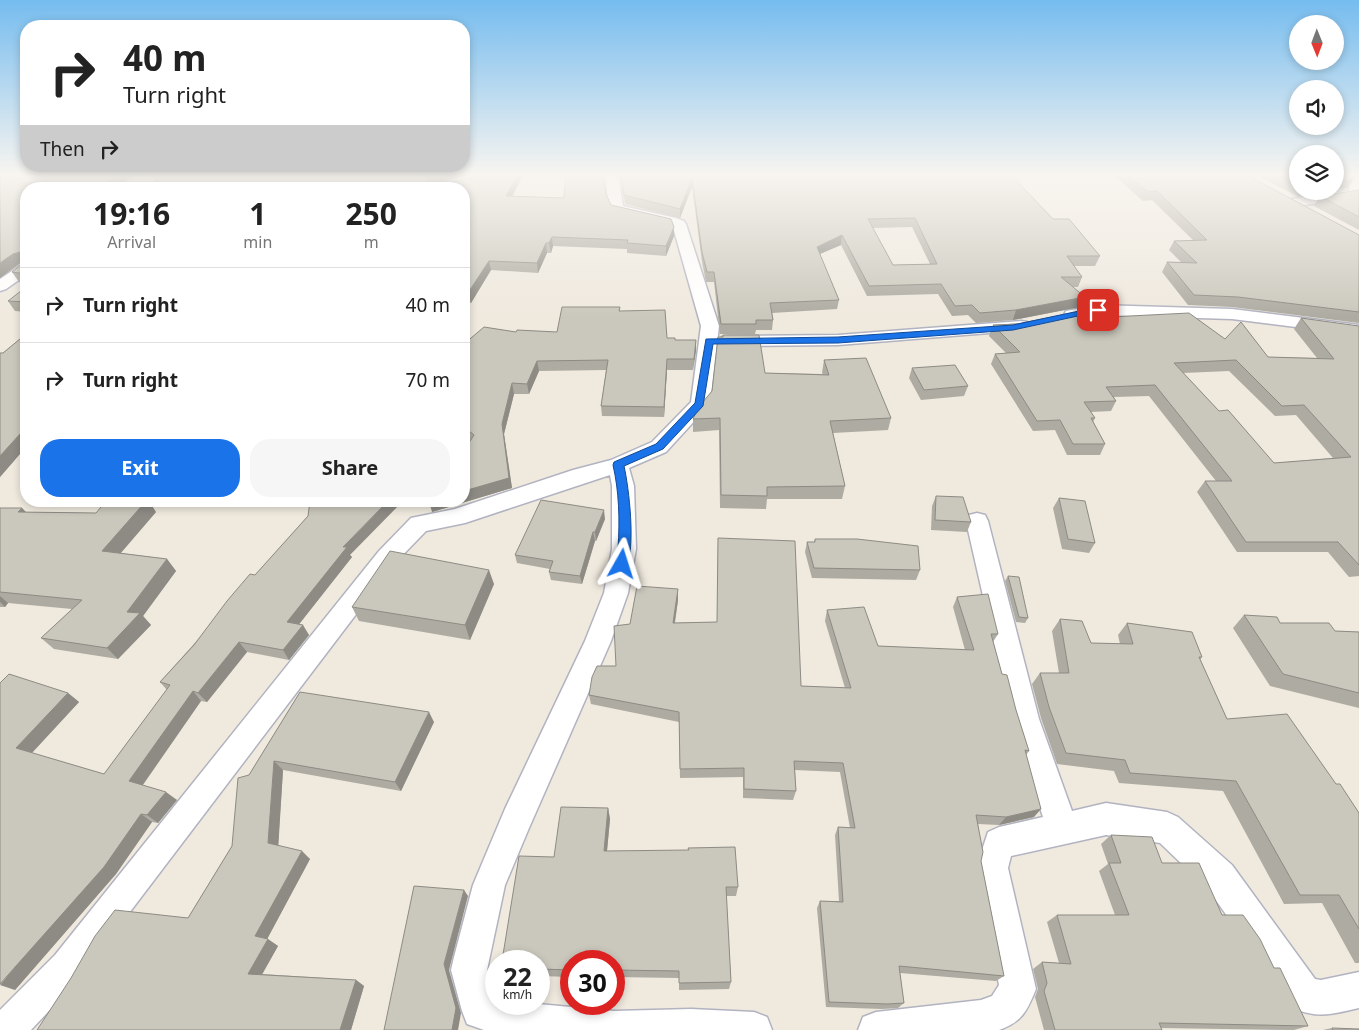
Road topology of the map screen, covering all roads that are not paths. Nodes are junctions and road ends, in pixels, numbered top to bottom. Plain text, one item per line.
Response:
1 (673, 221) edge
2 (20, 272) edge
3 (0, 286) edge
4 (1060, 318) edge
5 (1042, 321) edge
6 (1359, 330) edge
7 (709, 341) junction
8 (618, 465) junction
9 (977, 521) dead end
10 (1063, 830) junction
11 (1359, 990) edge
12 (644, 1029) edge
13 (6, 1030) edge
14 (754, 1030) edge
15 (876, 1030) edge

1 - 7 street
2 - 3 street
4 - 6 street
5 - 7 street
7 - 8 street
8 - 12 street
8 - 13 street
9 - 10 street
10 - 11 street
10 - 15 street
12 - 14 street

